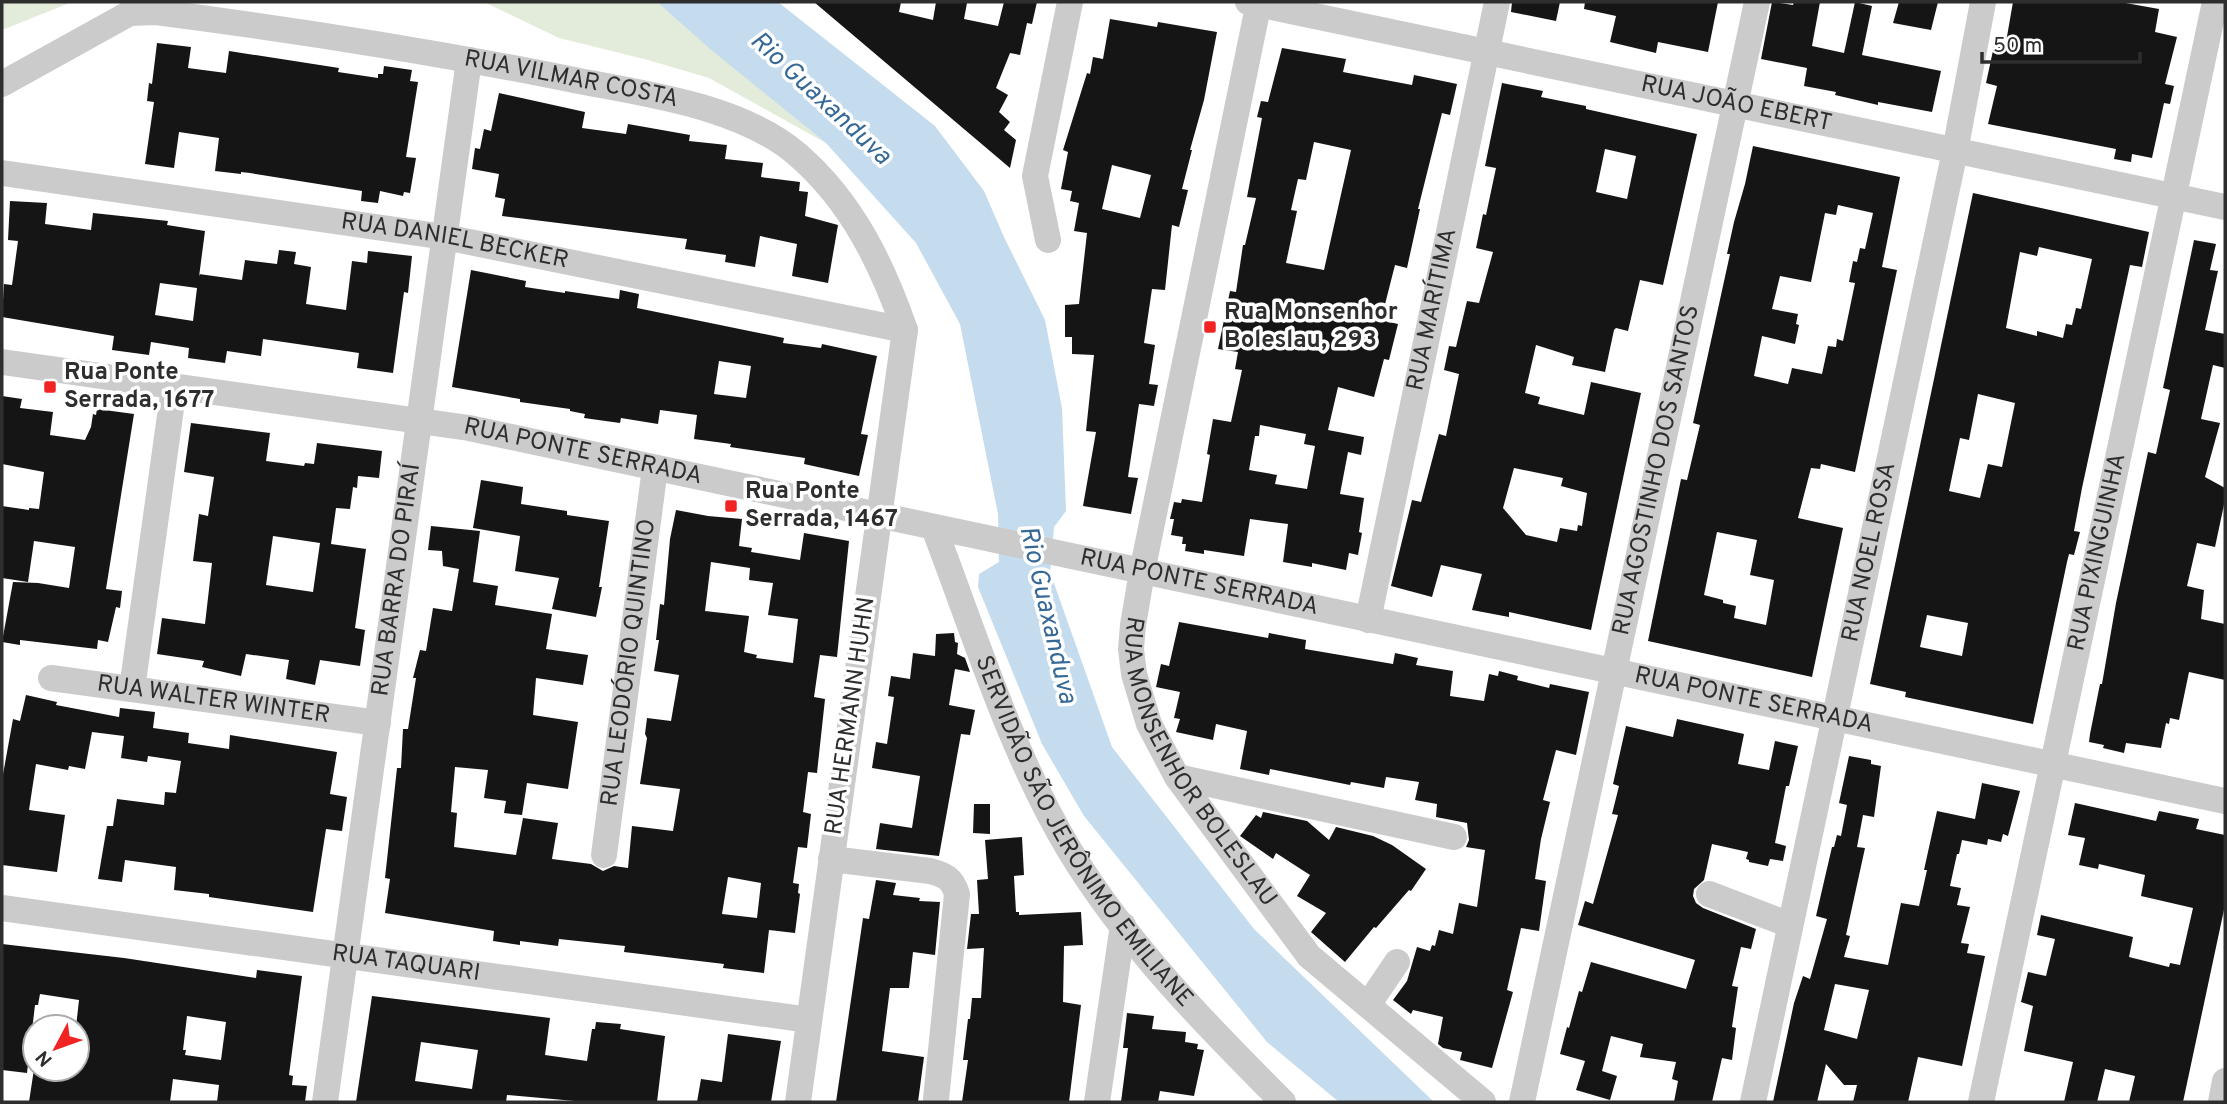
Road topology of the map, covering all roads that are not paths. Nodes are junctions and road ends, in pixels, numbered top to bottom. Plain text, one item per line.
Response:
1 (1070, 2) edge
2 (1255, 2) edge
3 (1497, 2) edge
4 (1757, 2) edge
5 (1983, 2) edge
6 (2216, 2) edge
7 (1486, 52) junction
8 (469, 60) junction
9 (2, 84) edge
10 (1735, 104) junction
11 (1955, 150) junction
12 (2, 173) edge
13 (2174, 196) junction
14 (2225, 207) edge
15 (445, 237) junction
16 (1048, 240) dead end
17 (905, 330) junction
18 (2, 362) edge
19 (174, 387) junction
20 (419, 421) junction
21 (655, 468) junction
22 (878, 516) junction
23 (934, 528) junction
24 (1142, 572) junction
25 (1368, 620) junction
26 (1614, 672) junction
27 (51, 678) dead end
28 (132, 689) junction
29 (1834, 718) junction
30 (378, 723) junction
31 (2053, 764) junction
32 (1177, 777) junction
33 (2225, 801) edge
34 (1454, 837) dead end
35 (604, 855) dead end
36 (831, 859) junction
37 (1709, 894) dead end
38 (2, 908) edge
39 (1123, 925) junction
40 (1790, 925) junction
41 (345, 956) junction
42 (1397, 962) dead end
43 (1368, 1005) junction
44 (809, 1020) junction
45 (2225, 1081) edge
46 (936, 1099) dead end
47 (325, 1102) edge
48 (798, 1102) edge
49 (1097, 1102) edge
50 (1283, 1102) edge
51 (1483, 1102) edge
52 (1522, 1102) edge
53 (1753, 1102) edge
54 (1981, 1102) edge
55 (2221, 1102) edge

1 - 16 street
2 - 7 street, RUA JOÃO EBERT
2 - 24 street, RUA MONSENHOR BOLESLAU
3 - 7 street, RUA MARÍTIMA
4 - 10 street, RUA AGOSTINHO DOS SANTOS
5 - 11 street, RUA NOEL ROSA
6 - 13 street, RUA PIXINGUINHA
7 - 10 street, RUA JOÃO EBERT
7 - 25 street, RUA MARÍTIMA
8 - 9 street, RUA VILMAR COSTA
8 - 15 street, RUA BARRA DO PIRAÍ
8 - 17 street, RUA VILMAR COSTA
10 - 11 street, RUA JOÃO EBERT
10 - 26 street, RUA AGOSTINHO DOS SANTOS
11 - 13 street, RUA JOÃO EBERT
11 - 29 street, RUA NOEL ROSA
12 - 15 street, RUA DANIEL BECKER
13 - 14 street, RUA JOÃO EBERT
13 - 31 street, RUA PIXINGUINHA
15 - 17 street, RUA DANIEL BECKER
15 - 20 street, RUA BARRA DO PIRAÍ
17 - 22 street, RUA HERMANN HUHN
18 - 19 street, RUA PONTE SERRADA
19 - 20 street, RUA PONTE SERRADA
19 - 28 street
20 - 21 street, RUA PONTE SERRADA
20 - 30 street, RUA BARRA DO PIRAÍ
21 - 22 street, RUA PONTE SERRADA
21 - 35 street, RUA LEODÓRIO QUINTINO
22 - 23 street, RUA PONTE SERRADA
22 - 36 street, RUA HERMANN HUHN
23 - 24 street, RUA PONTE SERRADA
23 - 39 street, SERVIDÃO SÃO JERÔNIMO EMILIANE
24 - 25 street, RUA PONTE SERRADA
24 - 32 street, RUA MONSENHOR BOLESLAU
25 - 26 street, RUA PONTE SERRADA
26 - 29 street, RUA PONTE SERRADA
26 - 52 street, RUA AGOSTINHO DOS SANTOS
27 - 28 street, RUA WALTER WINTER
28 - 30 street, RUA WALTER WINTER
29 - 31 street, RUA PONTE SERRADA
29 - 40 street, RUA NOEL ROSA
30 - 41 street, RUA BARRA DO PIRAÍ
31 - 33 street, RUA PONTE SERRADA
31 - 54 street, RUA PIXINGUINHA
32 - 34 street
32 - 43 street, RUA MONSENHOR BOLESLAU
36 - 44 street, RUA HERMANN HUHN
36 - 46 street
37 - 40 street
38 - 41 street, RUA TAQUARI
39 - 49 street
39 - 50 street, SERVIDÃO SÃO JERÔNIMO EMILIANE
40 - 53 street, RUA NOEL ROSA
41 - 44 street, RUA TAQUARI
41 - 47 street, RUA BARRA DO PIRAÍ
42 - 43 street
43 - 51 street, RUA MONSENHOR BOLESLAU
44 - 48 street, RUA HERMANN HUHN
45 - 55 street

